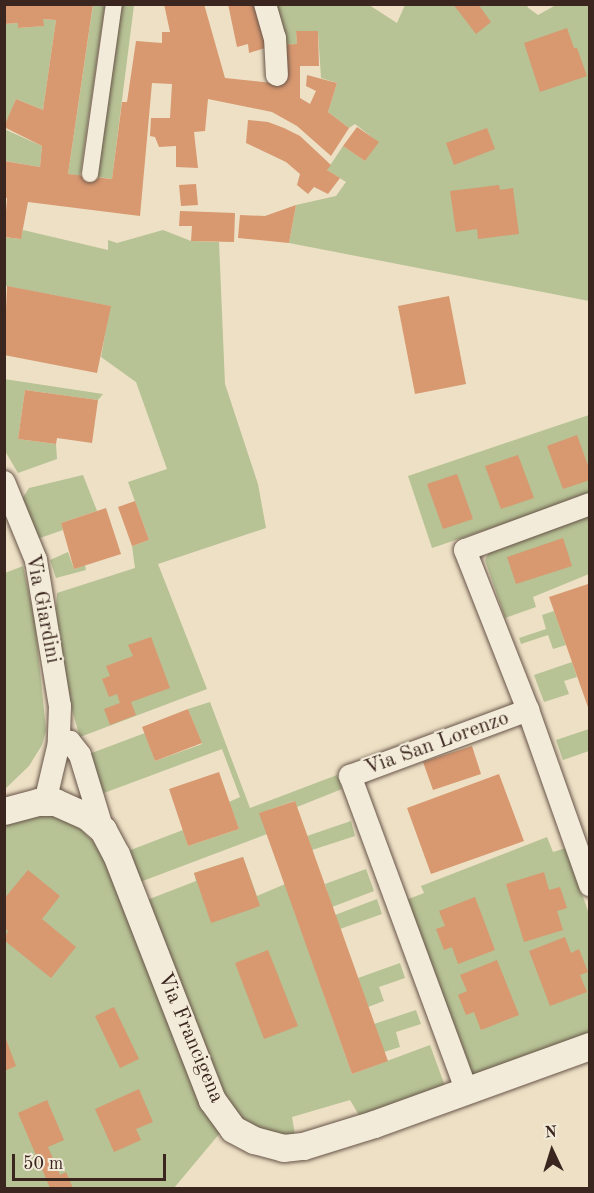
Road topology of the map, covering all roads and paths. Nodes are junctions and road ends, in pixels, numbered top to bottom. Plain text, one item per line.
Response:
1 (114, 4) edge
2 (265, 4) edge
3 (277, 75) dead end
4 (90, 174) dead end
5 (4, 482) edge
6 (590, 504) edge
7 (528, 710) junction
8 (60, 740) junction
9 (45, 802) junction
10 (4, 811) edge
11 (104, 830) junction
12 (590, 885) edge
13 (590, 1046) edge
14 (466, 1089) junction

1 - 4 street
2 - 3 street
5 - 8 street, Via Giardini
6 - 7 street
7 - 12 street, Via San Lorenzo
7 - 14 street, Via San Lorenzo
8 - 9 street, Via Giardini
8 - 11 street
9 - 10 street, Via Francigena
9 - 11 street, Via Francigena
11 - 14 street, Via Francigena
13 - 14 street, Via Francigena

